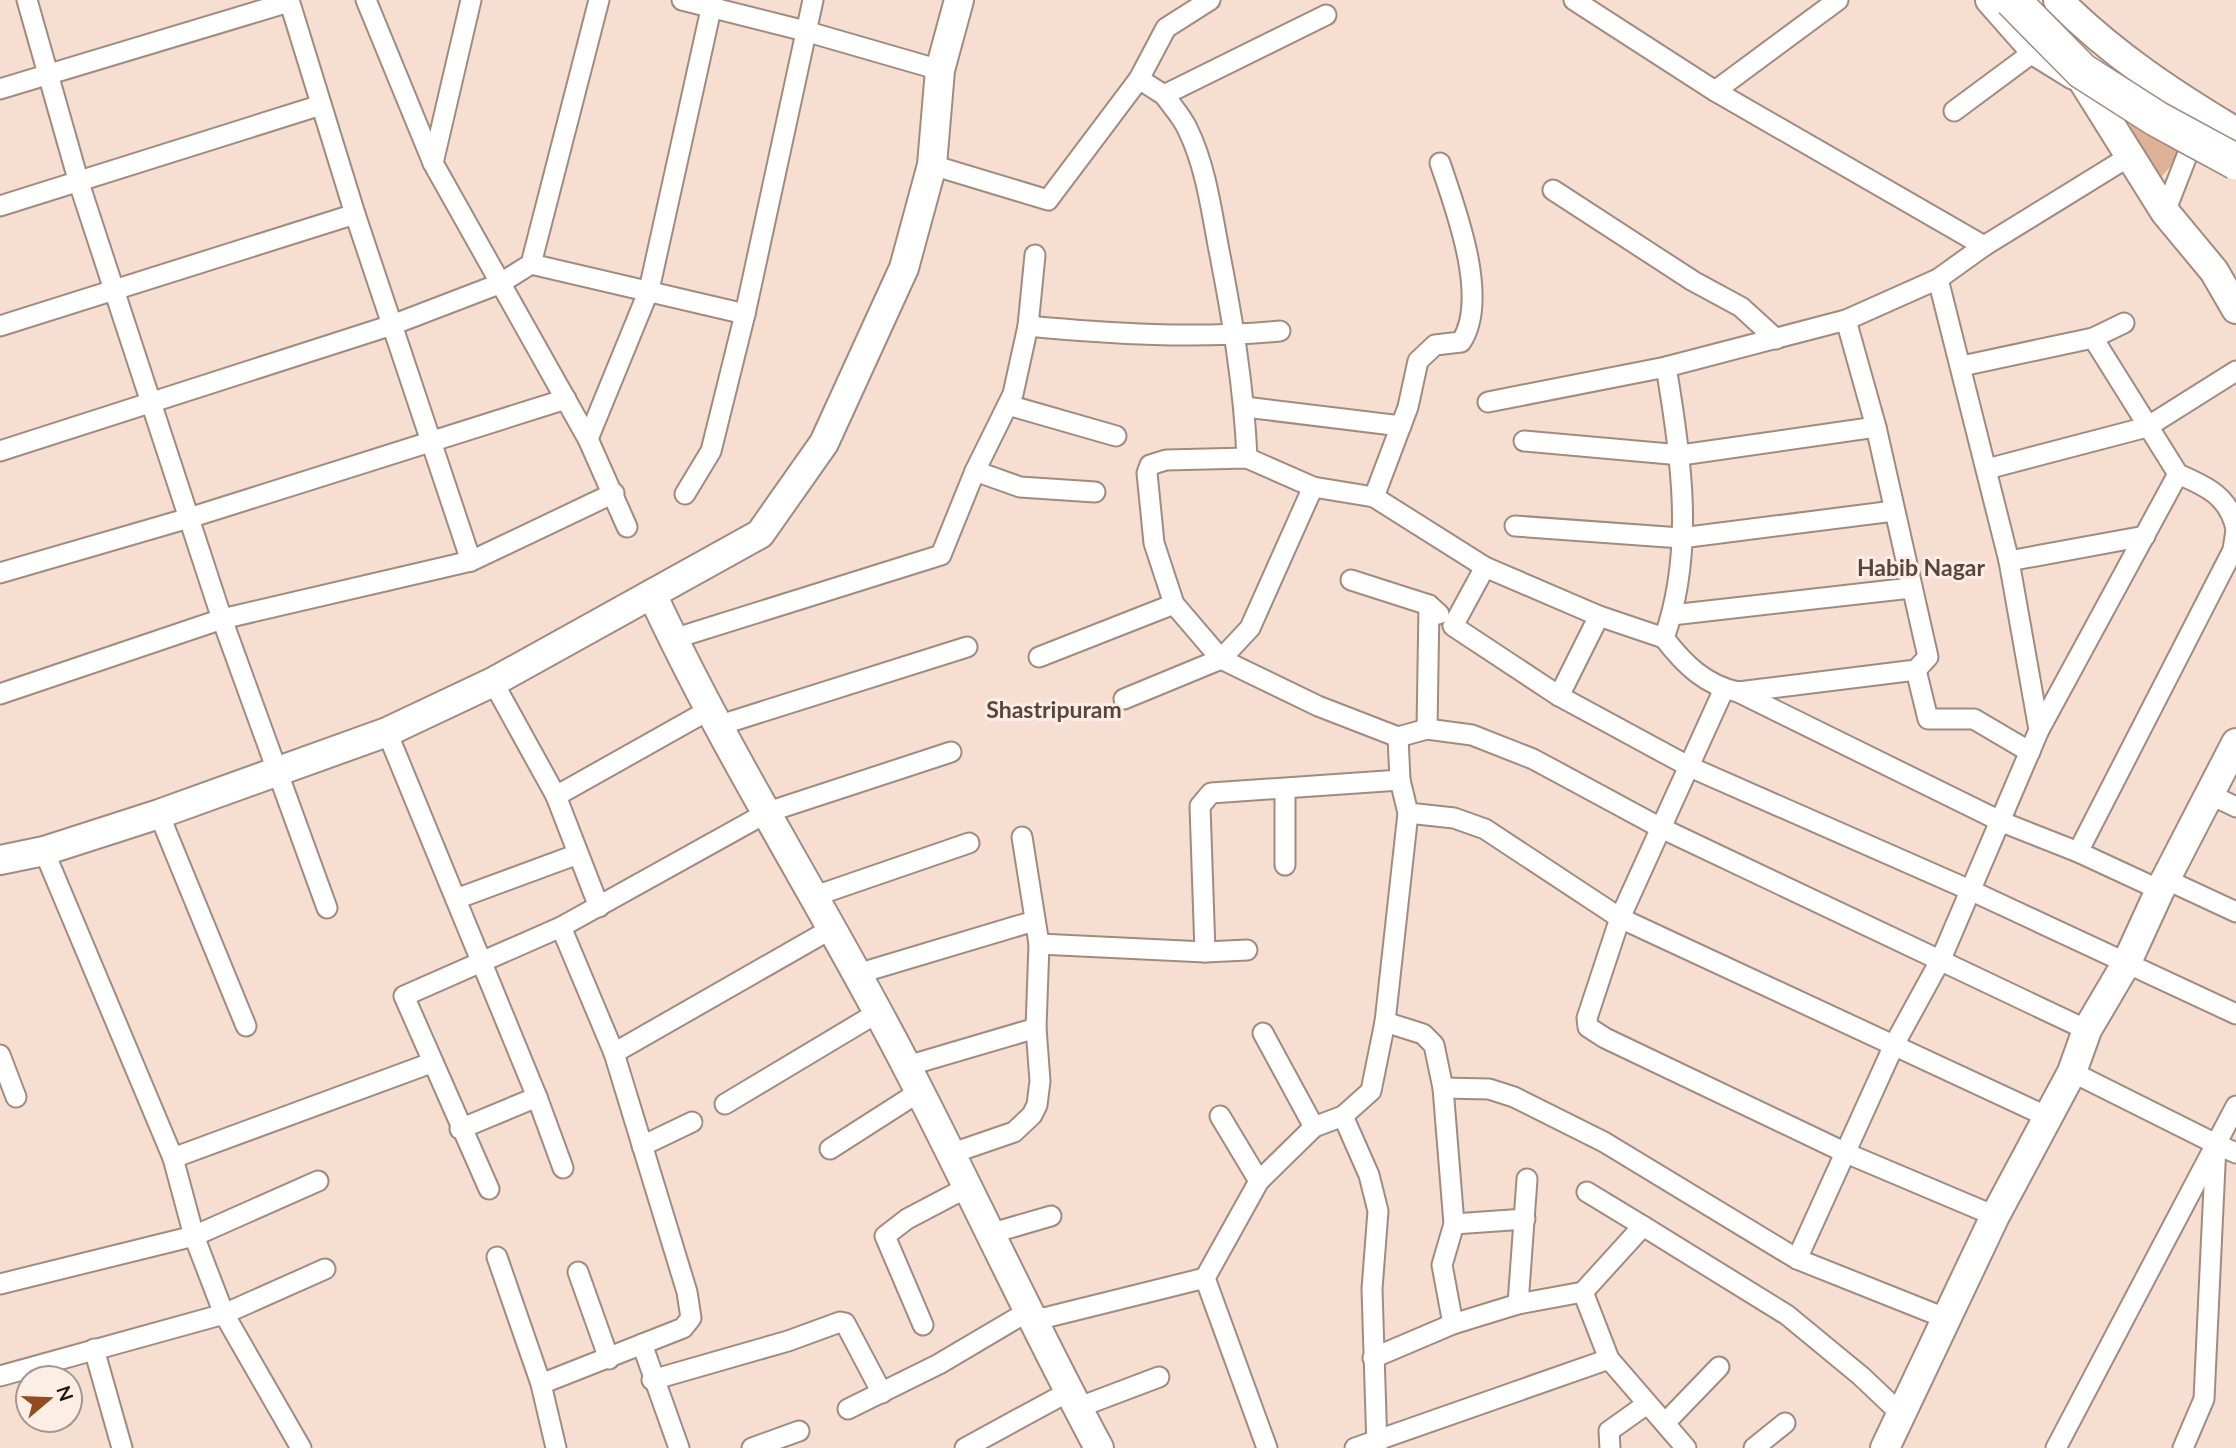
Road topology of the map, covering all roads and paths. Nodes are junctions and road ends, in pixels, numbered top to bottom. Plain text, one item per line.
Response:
1 (27, 0) edge
2 (366, 0) edge
3 (471, 0) edge
4 (599, 0) edge
5 (682, 0) edge
6 (813, 0) edge
7 (959, 0) edge
8 (1210, 0) edge
9 (1838, 0) edge
10 (1990, 0) edge
11 (2012, 0) edge
12 (2038, 0) edge
13 (2058, 0) edge
14 (289, 1) edge
15 (712, 3) edge
16 (1588, 3) edge
17 (1326, 15) dead end
18 (805, 31) junction
19 (2035, 51) junction
20 (940, 70) junction
21 (50, 73) junction
22 (1139, 79) junction
23 (2083, 81) junction
24 (0, 89) edge
25 (1715, 91) junction
26 (1164, 95) junction
27 (321, 104) junction
28 (1954, 111) dead end
29 (2204, 113) junction
30 (2236, 132) edge
31 (2189, 151) junction
32 (2236, 151) edge
33 (2130, 156) junction
34 (2236, 162) edge
35 (433, 163) junction
36 (1440, 163) dead end
37 (932, 165) junction
38 (2236, 170) edge
39 (79, 183) junction
40 (1553, 190) dead end
41 (0, 206) edge
42 (2165, 212) junction
43 (355, 214) junction
44 (1984, 246) junction
45 (1035, 255) dead end
46 (531, 264) junction
47 (1938, 279) junction
48 (499, 284) junction
49 (113, 289) junction
50 (649, 290) junction
51 (2236, 309) edge
52 (745, 314) junction
53 (1846, 320) junction
54 (2124, 323) dead end
55 (392, 325) junction
56 (0, 326) edge
57 (1028, 326) junction
58 (1280, 331) dead end
59 (1235, 335) junction
60 (1776, 338) junction
61 (2093, 338) junction
62 (1962, 366) junction
63 (1666, 367) junction
64 (2236, 371) edge
65 (566, 399) junction
66 (1489, 402) dead end
67 (151, 404) junction
68 (1008, 405) junction
69 (1245, 407) junction
70 (1401, 426) junction
71 (1876, 427) junction
72 (2147, 427) junction
73 (1116, 436) dead end
74 (588, 439) junction
75 (432, 440) junction
76 (1524, 441) dead end
77 (0, 451) edge
78 (1681, 455) junction
79 (1247, 458) junction
80 (1987, 470) junction
81 (975, 471) junction
82 (2178, 474) junction
83 (1312, 487) junction
84 (1095, 492) dead end
85 (614, 493) junction
86 (685, 494) dead end
87 (1374, 497) junction
88 (1894, 511) junction
89 (189, 519) junction
90 (1515, 526) dead end
91 (627, 527) dead end
92 (2236, 529) edge
93 (2145, 537) junction
94 (1681, 538) junction
95 (471, 561) junction
96 (2009, 561) junction
97 (1485, 567) junction
98 (0, 573) edge
99 (1351, 580) dead end
100 (1911, 588) junction
101 (652, 594) junction
102 (1174, 604) junction
103 (1429, 605) junction
104 (1672, 615) junction
105 (1599, 616) junction
106 (222, 620) junction
107 (1453, 626) junction
108 (1664, 638) junction
109 (673, 639) junction
110 (967, 647) dead end
111 (1039, 657) dead end
112 (1221, 659) junction
113 (1916, 670) junction
114 (493, 682) junction
115 (1731, 690) junction
116 (0, 694) edge
117 (1559, 696) junction
118 (1125, 699) dead end
119 (713, 718) junction
120 (1427, 729) junction
121 (2039, 730) junction
122 (387, 733) junction
123 (1398, 737) junction
124 (2236, 743) edge
125 (951, 752) dead end
126 (2030, 752) junction
127 (1690, 767) junction
128 (275, 772) junction
129 (1400, 780) junction
130 (1285, 789) junction
131 (2209, 793) junction
132 (556, 796) junction
133 (2236, 807) edge
134 (768, 813) junction
135 (1408, 813) junction
136 (159, 814) junction
137 (2002, 822) junction
138 (1659, 827) junction
139 (1022, 837) dead end
140 (969, 843) dead end
141 (44, 851) junction
142 (2078, 852) junction
143 (578, 854) junction
144 (0, 860) edge
145 (1285, 865) dead end
146 (2163, 885) junction
147 (1972, 891) junction
148 (816, 896) junction
149 (456, 899) junction
150 (599, 907) junction
151 (327, 908) dead end
152 (2236, 912) edge
153 (1620, 918) junction
154 (1034, 921) junction
155 (561, 927) junction
156 (831, 929) junction
157 (1039, 944) junction
158 (1247, 950) dead end
159 (1205, 953) junction
160 (1941, 960) junction
161 (2127, 962) junction
162 (481, 964) junction
163 (857, 974) junction
164 (2234, 1009) edge
165 (877, 1013) junction
166 (1385, 1022) junction
167 (246, 1026) dead end
168 (1036, 1028) junction
169 (2087, 1030) junction
170 (1263, 1033) dead end
171 (1895, 1043) junction
172 (614, 1053) junction
173 (0, 1055) edge
174 (432, 1063) junction
175 (906, 1066) junction
176 (2072, 1072) junction
177 (1443, 1088) junction
178 (919, 1092) junction
179 (16, 1097) dead end
180 (537, 1097) junction
181 (726, 1104) dead end
182 (2236, 1106) edge
183 (1220, 1116) dead end
184 (1343, 1116) junction
185 (2048, 1116) junction
186 (692, 1122) dead end
187 (1314, 1127) junction
188 (460, 1129) junction
189 (2216, 1144) junction
190 (642, 1146) junction
191 (830, 1149) dead end
192 (1846, 1153) junction
193 (2236, 1153) edge
194 (950, 1154) junction
195 (173, 1158) junction
196 (563, 1168) dead end
197 (1527, 1180) dead end
198 (318, 1181) dead end
199 (1259, 1181) junction
200 (966, 1188) junction
201 (489, 1189) dead end
202 (1587, 1192) dead end
203 (1051, 1216) dead end
204 (1995, 1216) junction
205 (1525, 1219) junction
206 (1454, 1224) junction
207 (1643, 1226) junction
208 (989, 1234) junction
209 (194, 1236) junction
210 (497, 1257) dead end
211 (1797, 1259) junction
212 (325, 1269) dead end
213 (579, 1272) dead end
214 (1205, 1278) junction
215 (0, 1284) edge
216 (1583, 1292) junction
217 (1518, 1304) junction
218 (225, 1314) junction
219 (1030, 1316) junction
220 (1945, 1318) junction
221 (1453, 1324) junction
222 (923, 1325) dead end
223 (642, 1344) junction
224 (94, 1349) junction
225 (1373, 1357) junction
226 (609, 1359) junction
227 (1609, 1359) junction
228 (1719, 1367) dead end
229 (0, 1376) edge
230 (1159, 1377) dead end
231 (652, 1380) junction
232 (541, 1384) junction
233 (882, 1392) junction
234 (1073, 1400) junction
235 (1647, 1404) junction
236 (848, 1409) dead end
237 (1899, 1412) junction
238 (1665, 1423) junction
239 (1785, 1423) dead end
240 (799, 1432) dead end
241 (1376, 1445) edge
242 (122, 1448) edge
243 (300, 1448) edge
244 (556, 1448) edge
245 (679, 1448) edge
246 (752, 1448) edge
247 (965, 1448) edge
248 (1098, 1448) edge
249 (1267, 1448) edge
250 (1355, 1448) edge
251 (1610, 1448) edge
252 (1686, 1448) edge
253 (1754, 1448) edge
254 (1885, 1448) edge
255 (2056, 1448) edge
256 (2183, 1448) edge

1 - 21 street
2 - 35 street
3 - 35 street
4 - 46 street
5 - 15 street
6 - 18 street
7 - 20 street
8 - 22 street
9 - 25 street
10 - 19 street
11 - 34 highway, bridge
12 - 32 highway
13 - 29 street
14 - 21 street
14 - 27 street
15 - 18 street
15 - 50 street
16 - 25 street
17 - 26 street
18 - 20 street
18 - 52 street
19 - 23 street
19 - 28 street
20 - 37 street
21 - 24 street
21 - 39 street
22 - 26 street
22 - 37 street
23 - 31 street
23 - 33 street
25 - 44 street
26 - 59 street
27 - 39 street
27 - 43 street
29 - 30 street
29 - 31 street
31 - 38 street
31 - 42 street
33 - 42 street
33 - 44 street
35 - 48 street
36 - 70 street
37 - 101 street
39 - 41 street
39 - 49 street
40 - 60 street
42 - 51 street
43 - 49 street
43 - 55 street
44 - 47 street
45 - 57 street
46 - 48 street
46 - 50 street
47 - 53 street
47 - 62 street
48 - 55 street
48 - 65 street
49 - 56 street
49 - 67 street
50 - 52 street
50 - 74 street
52 - 86 street
53 - 60 street
53 - 71 street
54 - 61 street
55 - 67 street
55 - 75 street
57 - 59 street
57 - 68 street
58 - 59 street
59 - 69 street
60 - 63 street
61 - 62 street
61 - 72 street
62 - 80 street
63 - 66 street
63 - 78 street
64 - 72 street
65 - 74 street
65 - 75 street
67 - 77 street
67 - 89 street
68 - 73 street
68 - 81 street
69 - 70 street
69 - 79 street
70 - 87 street
71 - 78 street
71 - 88 street
72 - 80 street
72 - 82 street
74 - 85 street
75 - 89 street
75 - 95 street
76 - 78 street
78 - 94 street
79 - 83 street
79 - 102 street
80 - 96 street
81 - 84 street
81 - 109 street
82 - 92 street
82 - 93 street
83 - 87 street
83 - 112 street
85 - 91 street
85 - 95 street
87 - 97 street
88 - 94 street
88 - 100 street
89 - 98 street
89 - 106 street
90 - 94 street
92 - 142 street
93 - 96 street
93 - 121 street
94 - 104 street
95 - 106 street
96 - 121 street
97 - 105 street
97 - 107 street
99 - 103 street
100 - 104 street
100 - 113 street
101 - 109 street
101 - 114 street
102 - 111 street
102 - 112 street
103 - 107 street
103 - 120 street
104 - 108 street
105 - 108 street
105 - 117 street
106 - 116 street
106 - 128 street
107 - 117 street
108 - 115 street
109 - 119 street
110 - 119 street
112 - 118 street
112 - 123 street
113 - 115 street
113 - 126 street
114 - 122 street
114 - 132 street
115 - 127 street
115 - 137 street
117 - 127 street
119 - 132 street
119 - 134 street
120 - 123 street
120 - 138 street
121 - 126 street
122 - 128 street
122 - 149 street
123 - 129 street
124 - 131 street
125 - 134 street
126 - 137 street
127 - 138 street
127 - 147 street
128 - 136 street
128 - 151 street
129 - 130 street
129 - 135 street
130 - 145 street
130 - 159 street
131 - 133 street
131 - 146 street
132 - 143 street
134 - 148 street
134 - 150 street
135 - 153 street
135 - 166 street
136 - 141 street
136 - 167 street
137 - 142 street
137 - 147 street
138 - 153 street
138 - 160 street
139 - 154 street
140 - 148 street
141 - 144 street
141 - 195 street
142 - 146 street
143 - 149 street
143 - 150 street
146 - 152 street
146 - 161 street
147 - 160 street
147 - 161 street
148 - 156 street
149 - 162 street
150 - 155 street
153 - 171 street
153 - 192 street
154 - 157 street
154 - 163 street
155 - 162 street
155 - 172 street
156 - 163 street
156 - 172 street
157 - 159 street
157 - 168 street
158 - 159 street
160 - 169 street
160 - 171 street
161 - 164 street
161 - 169 street
162 - 174 street
162 - 180 street
163 - 165 street
165 - 175 street
165 - 181 street
166 - 177 street
166 - 184 street
168 - 175 street
168 - 194 street
169 - 176 street
170 - 187 street
171 - 185 street
171 - 192 street
172 - 190 street
173 - 179 street
174 - 188 street
174 - 195 street
175 - 178 street
176 - 185 street
176 - 189 street
177 - 206 street
177 - 211 street
178 - 191 street
178 - 194 street
180 - 188 street
180 - 196 street
182 - 189 street
183 - 199 street
184 - 187 street
184 - 225 street
185 - 204 street
186 - 190 street
187 - 199 street
188 - 201 street
189 - 193 street
189 - 255 street
189 - 256 street
190 - 223 street
192 - 204 street
192 - 211 street
194 - 200 street
195 - 209 street
197 - 205 street
198 - 209 street
199 - 214 street
200 - 208 street
200 - 222 street
202 - 207 street
203 - 208 street
204 - 220 street
205 - 206 street
205 - 217 street
206 - 221 street
207 - 216 street
207 - 237 street
208 - 219 street
209 - 215 street
209 - 218 street
210 - 232 street
211 - 220 street
212 - 218 street
213 - 226 street
214 - 219 street
214 - 249 street
216 - 217 street
216 - 227 street
217 - 221 street
218 - 224 street
218 - 243 street
219 - 233 street
219 - 234 street
220 - 237 street
221 - 225 street
223 - 226 street
223 - 231 street
224 - 229 street
224 - 242 street
225 - 241 street
226 - 232 street
227 - 235 street
227 - 241 street
228 - 238 street
230 - 234 street
231 - 233 street
231 - 245 street
232 - 244 street
233 - 236 street
234 - 247 street
234 - 248 street
235 - 238 street
235 - 251 street
237 - 254 street
238 - 252 street
239 - 253 street
240 - 246 street
241 - 250 street

